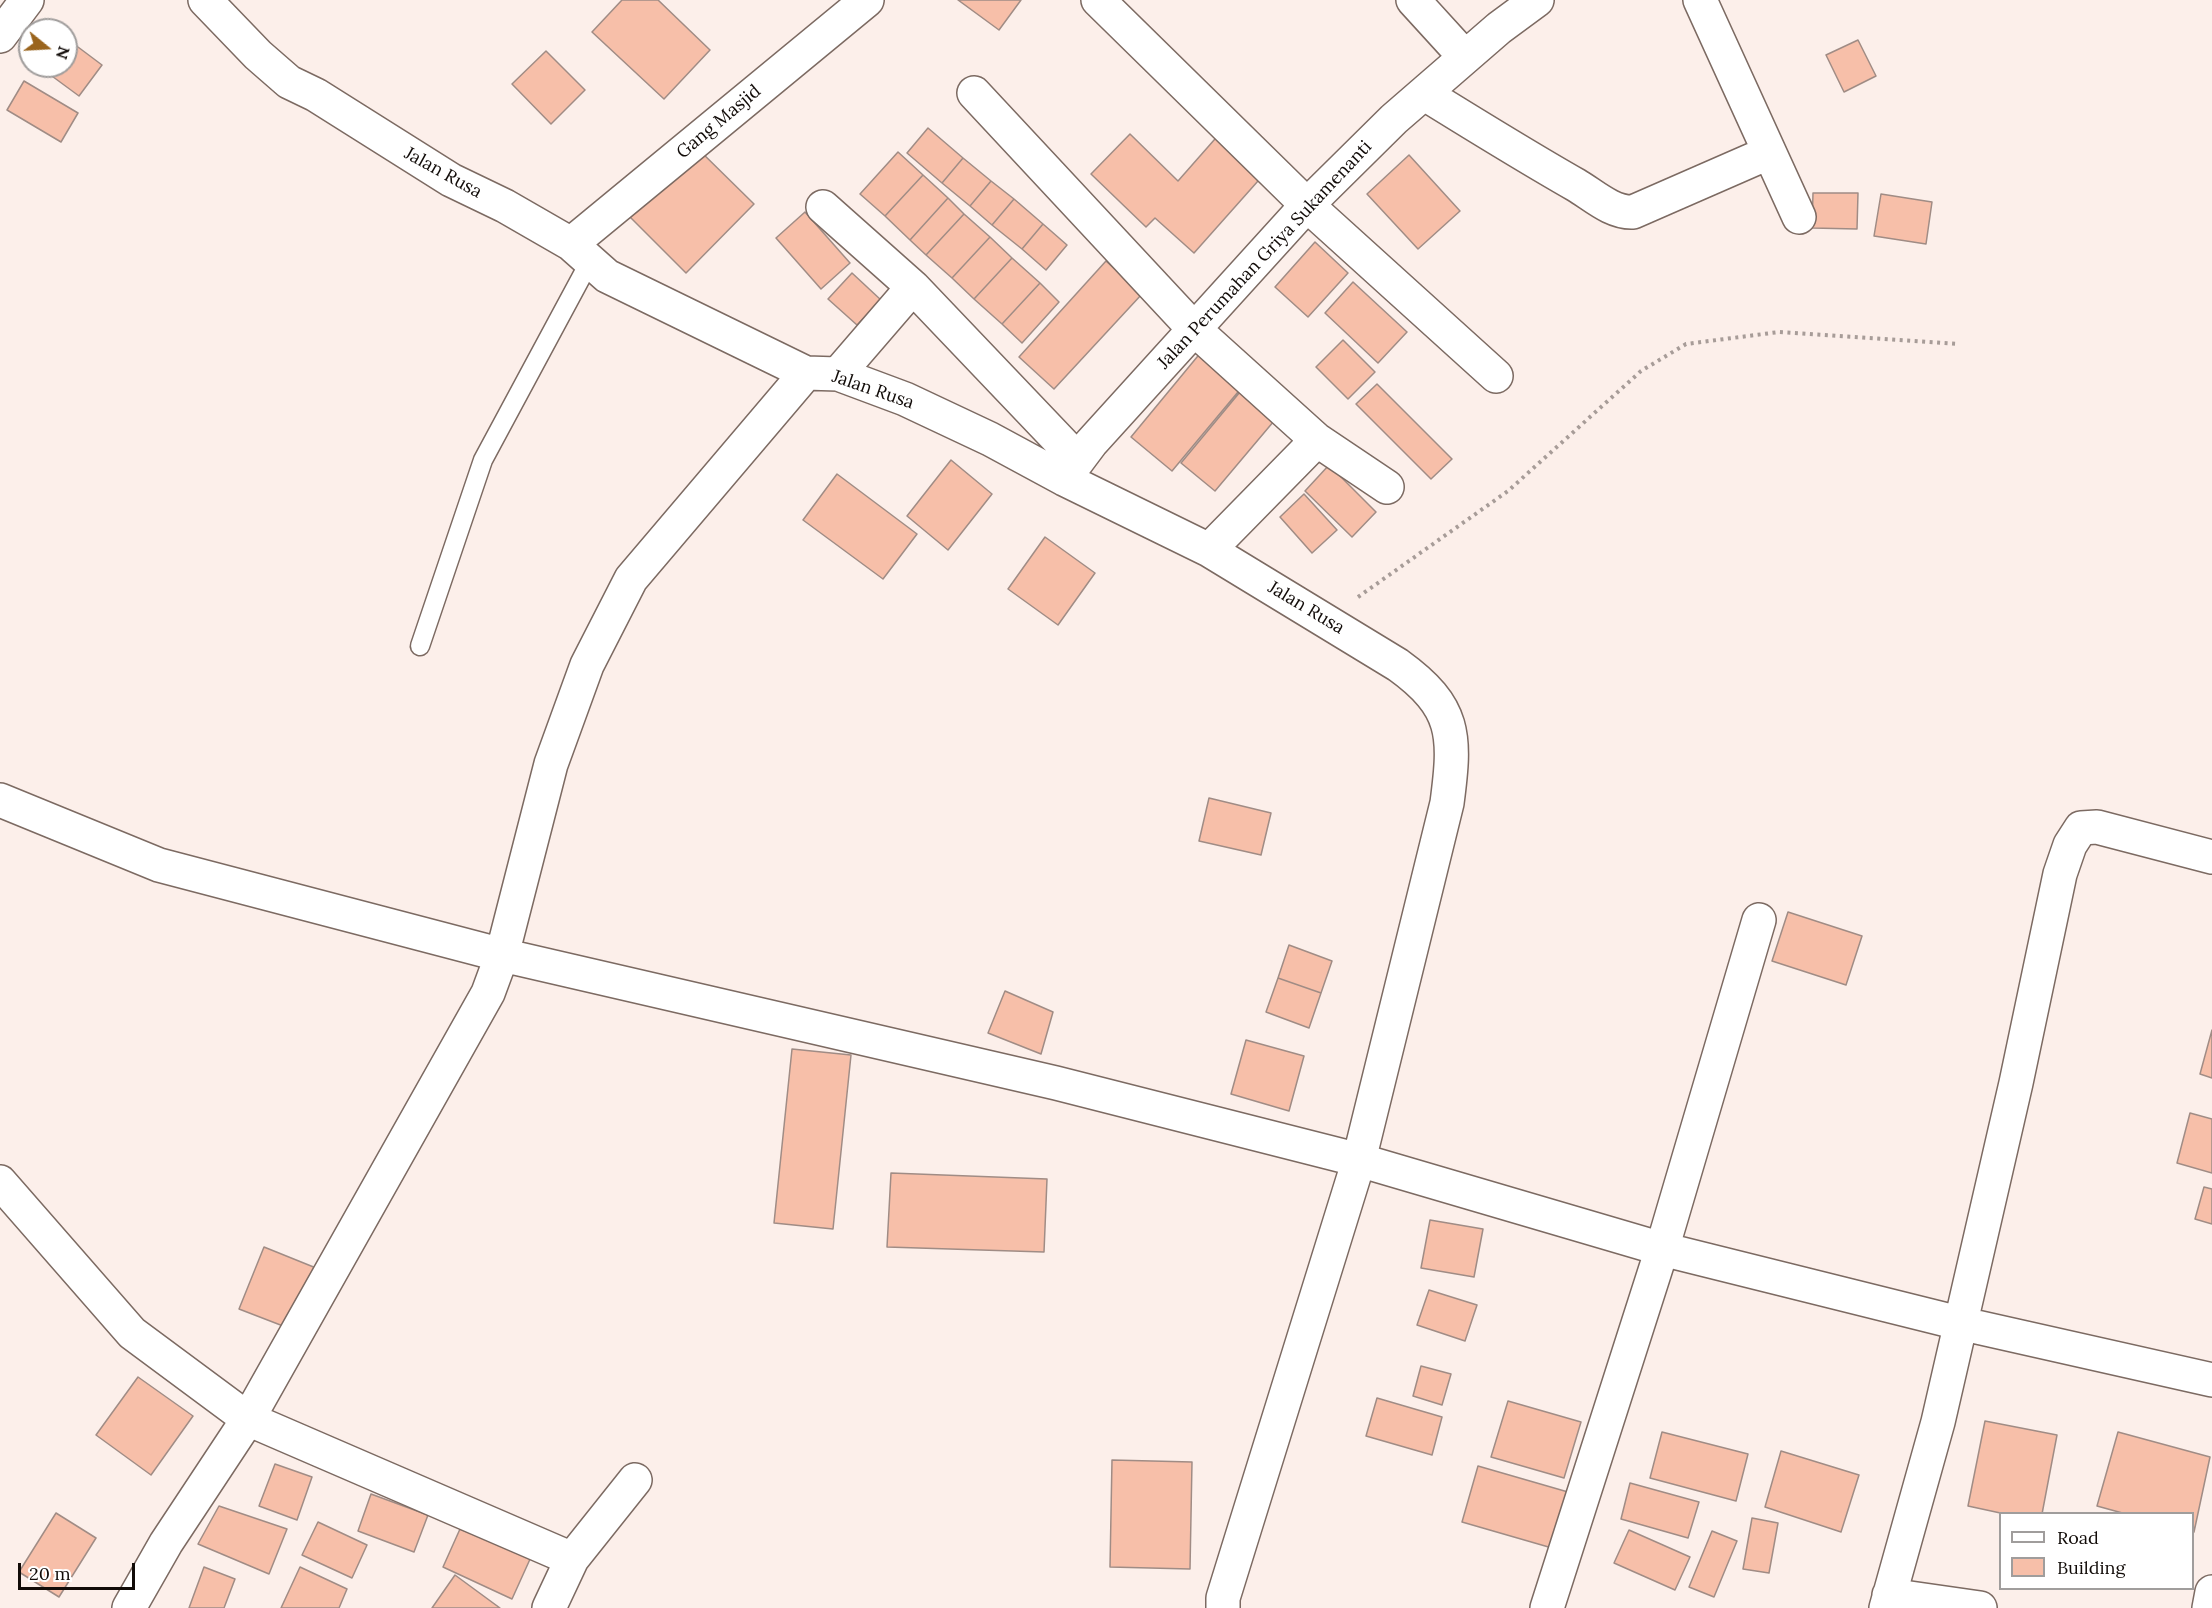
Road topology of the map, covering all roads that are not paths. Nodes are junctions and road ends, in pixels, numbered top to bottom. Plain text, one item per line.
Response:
1 (27, 0) edge
2 (205, 0) edge
3 (867, 0) edge
4 (1098, 0) edge
5 (1413, 0) edge
6 (1538, 0) edge
7 (1700, 0) edge
8 (0, 36) edge
9 (1465, 57) junction
10 (974, 93) dead end
11 (1425, 94) junction
12 (1768, 153) junction
13 (1307, 205) junction
14 (823, 207) dead end
15 (1799, 217) dead end
16 (581, 253) junction
17 (913, 287) junction
18 (1194, 329) junction
19 (806, 372) junction
20 (838, 374) junction
21 (1496, 376) dead end
22 (1317, 440) junction
23 (1070, 469) junction
24 (1387, 487) dead end
25 (1209, 550) junction
26 (420, 646) dead end
27 (0, 800) edge
28 (2212, 857) edge
29 (1759, 920) dead end
30 (502, 954) junction
31 (1359, 1160) junction
32 (0, 1182) edge
33 (1662, 1249) junction
34 (1959, 1323) junction
35 (2212, 1380) edge
36 (248, 1419) junction
37 (635, 1480) dead end
38 (572, 1559) junction
39 (2212, 1592) edge
40 (1887, 1602) edge
41 (129, 1608) edge
42 (549, 1608) edge
43 (1223, 1608) edge
44 (1547, 1608) edge
45 (1980, 1608) edge
46 (2210, 1608) edge

1 - 8 street
2 - 16 street, Jalan Rusa
3 - 16 street, Gang Masjid
4 - 13 street
5 - 9 street
6 - 9 street, Jalan Perumahan Griya Sukamenanti
7 - 12 street
9 - 11 street, Jalan Perumahan Griya Sukamenanti
10 - 18 street
11 - 12 street
11 - 13 street, Jalan Perumahan Griya Sukamenanti
12 - 15 street
13 - 18 street, Jalan Perumahan Griya Sukamenanti
13 - 21 street
14 - 17 street
16 - 19 street, Jalan Rusa
16 - 26 lane
17 - 20 street
17 - 23 street
18 - 22 street
18 - 23 street, Jalan Perumahan Griya Sukamenanti
19 - 20 street, Jalan Rusa
19 - 30 street
20 - 23 street, Jalan Rusa
22 - 24 street
22 - 25 street
23 - 25 street, Jalan Rusa
25 - 31 street, Jalan Rusa
27 - 30 street
28 - 34 street
29 - 33 street
30 - 31 street
30 - 36 street
31 - 33 street
31 - 43 street
32 - 36 street
33 - 34 street
33 - 44 street
34 - 35 street
34 - 40 street
36 - 38 street
36 - 41 street
37 - 38 street
38 - 42 street
39 - 46 street
40 - 45 street

